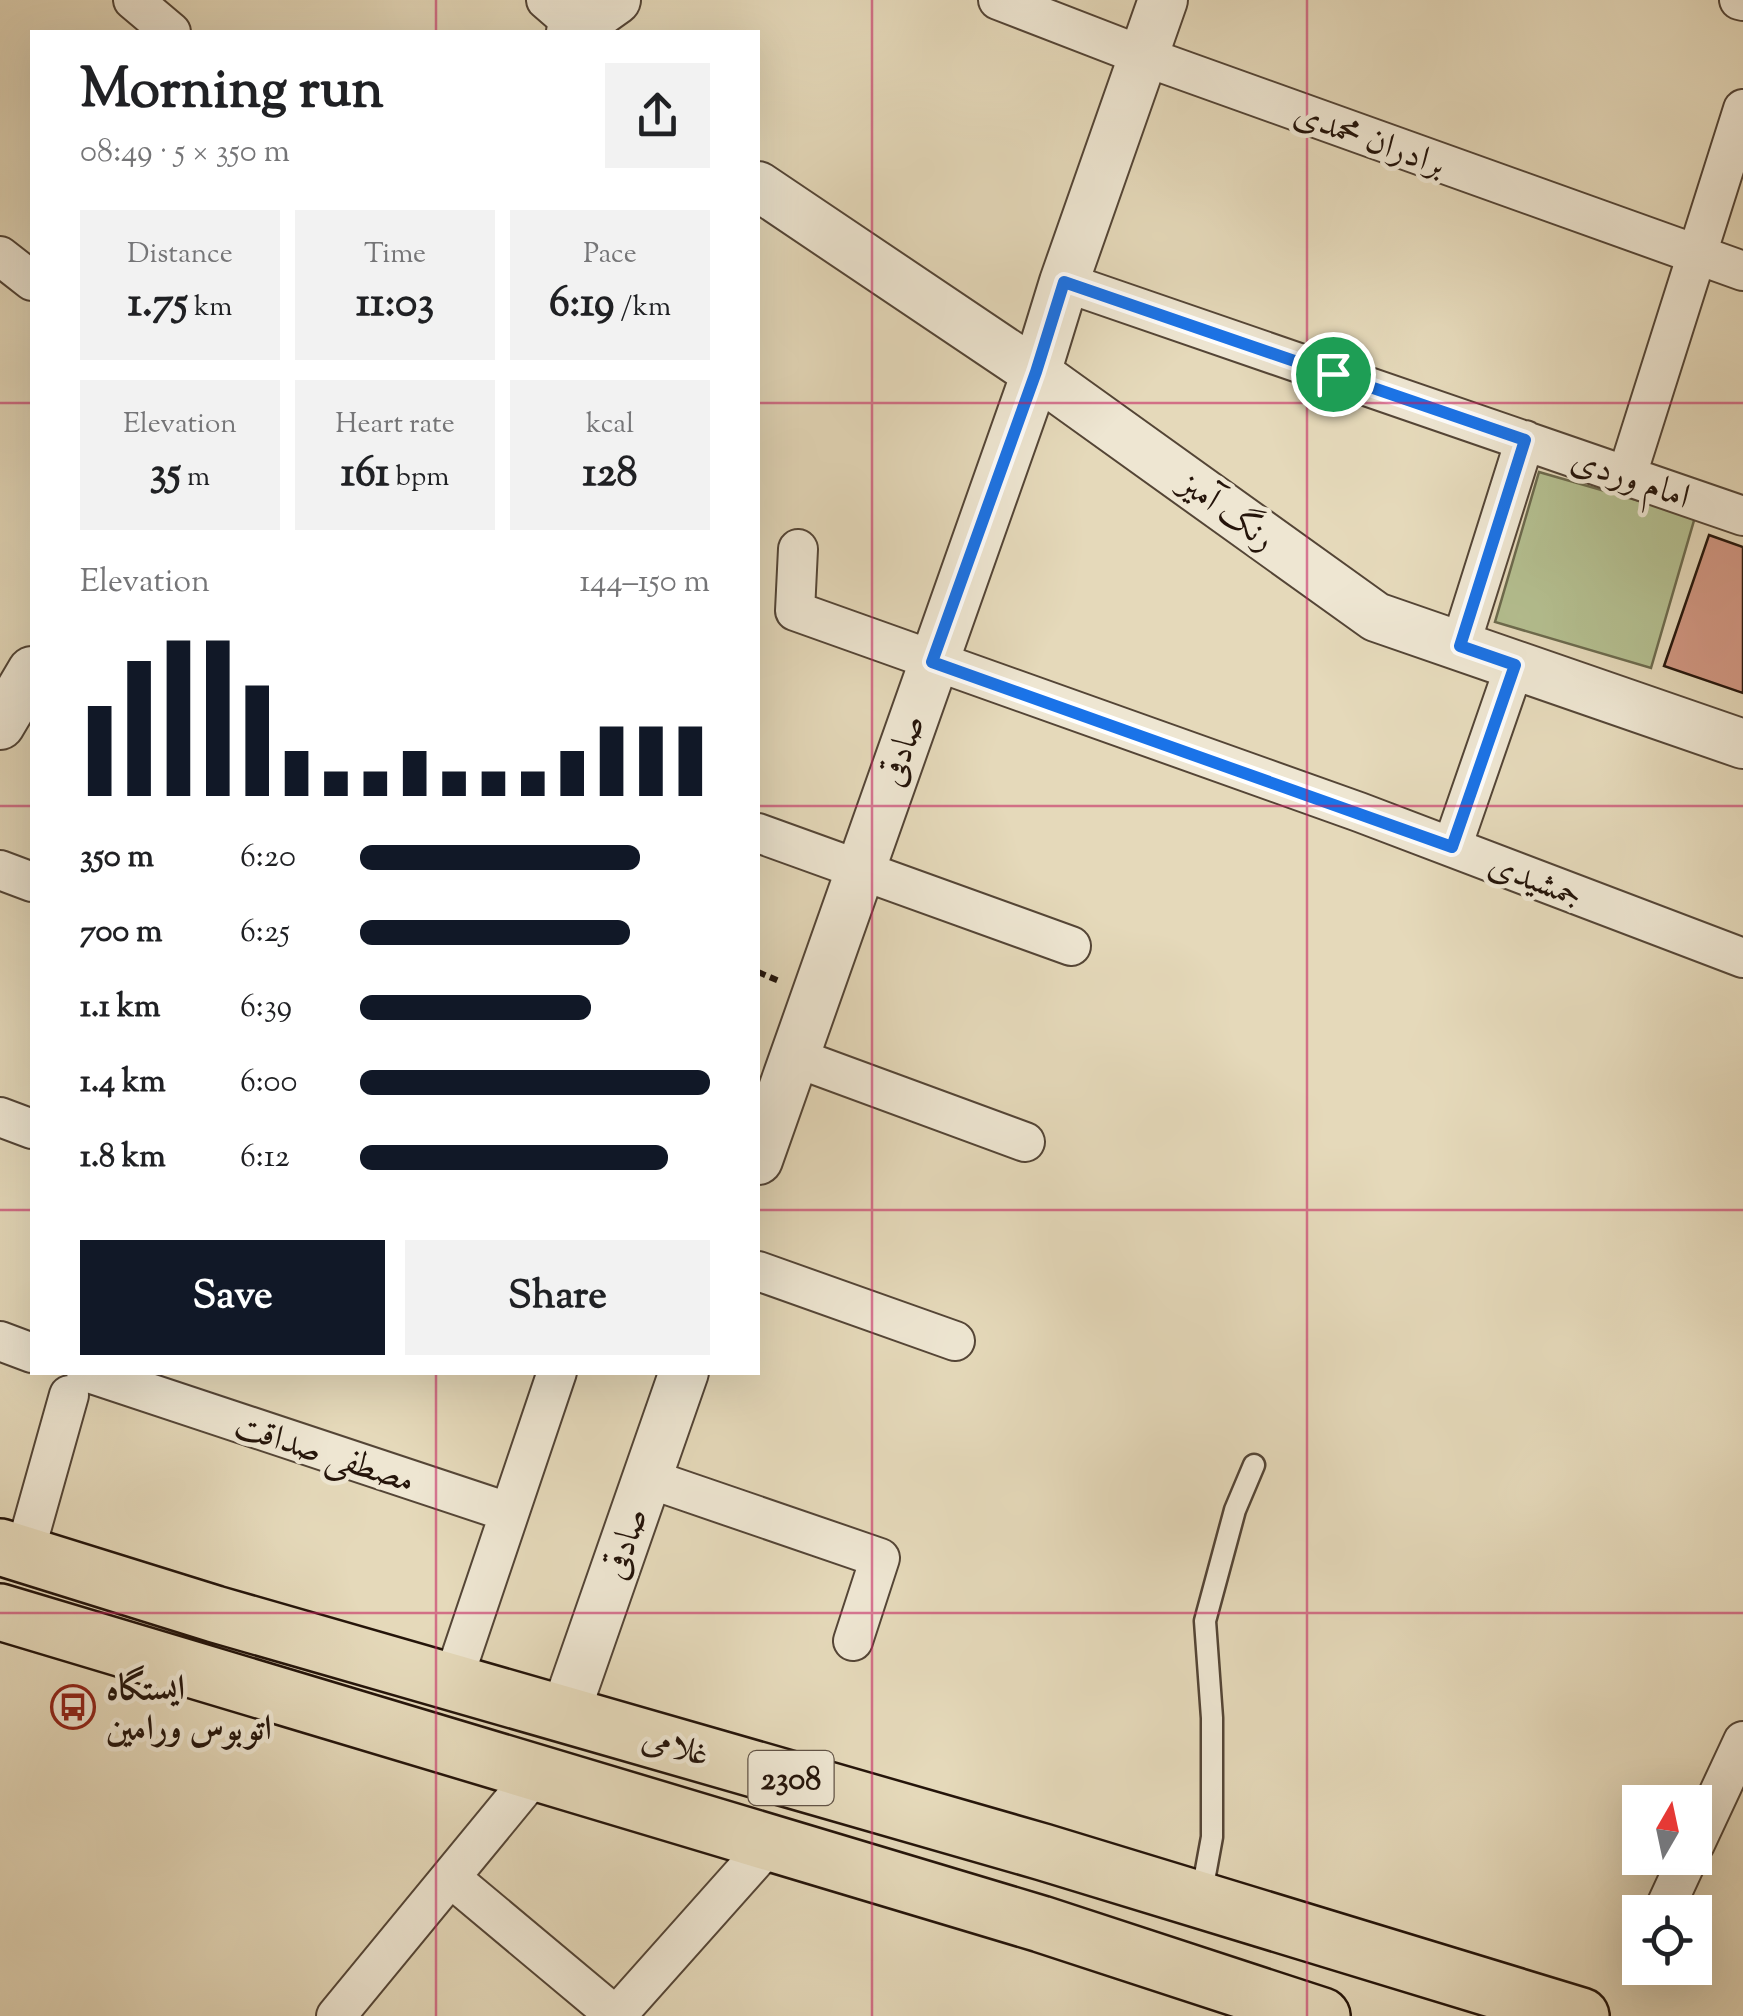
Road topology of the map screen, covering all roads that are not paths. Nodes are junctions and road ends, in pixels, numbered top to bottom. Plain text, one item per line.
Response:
1 (134, 0) edge
2 (616, 0) edge
3 (998, 0) edge
4 (1163, 0) edge
5 (564, 20) edge
6 (169, 30) edge
7 (1143, 56) junction
8 (1743, 110) edge
9 (760, 187) edge
10 (0, 256) edge
11 (1699, 256) junction
12 (1743, 272) edge
13 (30, 278) edge
14 (1064, 282) junction
15 (1036, 372) junction
16 (1525, 440) junction
17 (1626, 475) junction
18 (1743, 516) edge
19 (798, 548) dead end
20 (1460, 646) junction
21 (932, 662) junction
22 (1515, 665) junction
23 (30, 678) edge
24 (0, 725) edge
25 (1743, 744) edge
26 (760, 834) edge
27 (1452, 847) junction
28 (0, 870) edge
29 (858, 871) junction
30 (30, 881) edge
31 (1071, 946) dead end
32 (1743, 958) edge
33 (794, 1057) junction
34 (0, 1117) edge
35 (30, 1128) edge
36 (1025, 1142) dead end
37 (760, 1146) edge
38 (760, 1271) edge
39 (0, 1341) edge
40 (954, 1342) dead end
41 (30, 1352) edge
42 (556, 1375) edge
43 (683, 1375) edge
44 (77, 1384) edge
45 (1254, 1466) dead end
46 (647, 1478) junction
47 (508, 1512) junction
48 (12, 1551) edge
49 (0, 1612) edge
50 (853, 1642) dead end
51 (452, 1682) junction
52 (565, 1713) junction
53 (1743, 1741) edge
54 (536, 1773) junction
55 (1712, 1808) edge
56 (771, 1842) junction
57 (451, 1878) junction
58 (1200, 1899) junction
59 (1315, 2015) edge
60 (336, 2016) edge
61 (616, 2016) edge
62 (1581, 2016) edge

1 - 6 street
2 - 5 street
3 - 7 street, برادران محمدی
4 - 7 street, صادقی
7 - 11 street, برادران محمدی
7 - 14 street, صادقی
8 - 11 street
9 - 15 street, رنگ آمیز
10 - 13 street
11 - 12 street, برادران محمدی
11 - 17 street
14 - 15 street, صادقی
14 - 16 street, امام وردی
15 - 20 street, رنگ آمیز
15 - 21 street, صادقی
16 - 17 street, امام وردی
16 - 20 street
17 - 18 street, امام وردی
19 - 21 street, جمشیدی
20 - 22 street, رنگ آمیز
21 - 27 street, جمشیدی
21 - 29 street, صادقی
22 - 25 street, رنگ آمیز
22 - 27 street
23 - 24 street
26 - 29 street
27 - 32 street, جمشیدی
28 - 30 street
29 - 31 street
29 - 33 street, صادقی
33 - 36 street
33 - 37 street, صادقی
34 - 35 street
38 - 40 street
39 - 41 street
42 - 47 street
43 - 46 street, صادقی
44 - 47 street, مصطفی صداقت
44 - 48 street
45 - 58 lane
46 - 50 street
46 - 52 street, صادقی
47 - 51 street
48 - 51 main road, غلامی / 2308
49 - 54 main road, غلامی / 2308
51 - 52 main road, غلامی / 2308
52 - 58 main road, غلامی / 2308
53 - 55 street
54 - 56 main road, غلامی / 2308
54 - 57 street
56 - 59 main road, غلامی / 2308
56 - 61 street
57 - 60 street
57 - 61 street
58 - 62 main road, غلامی / 2308

